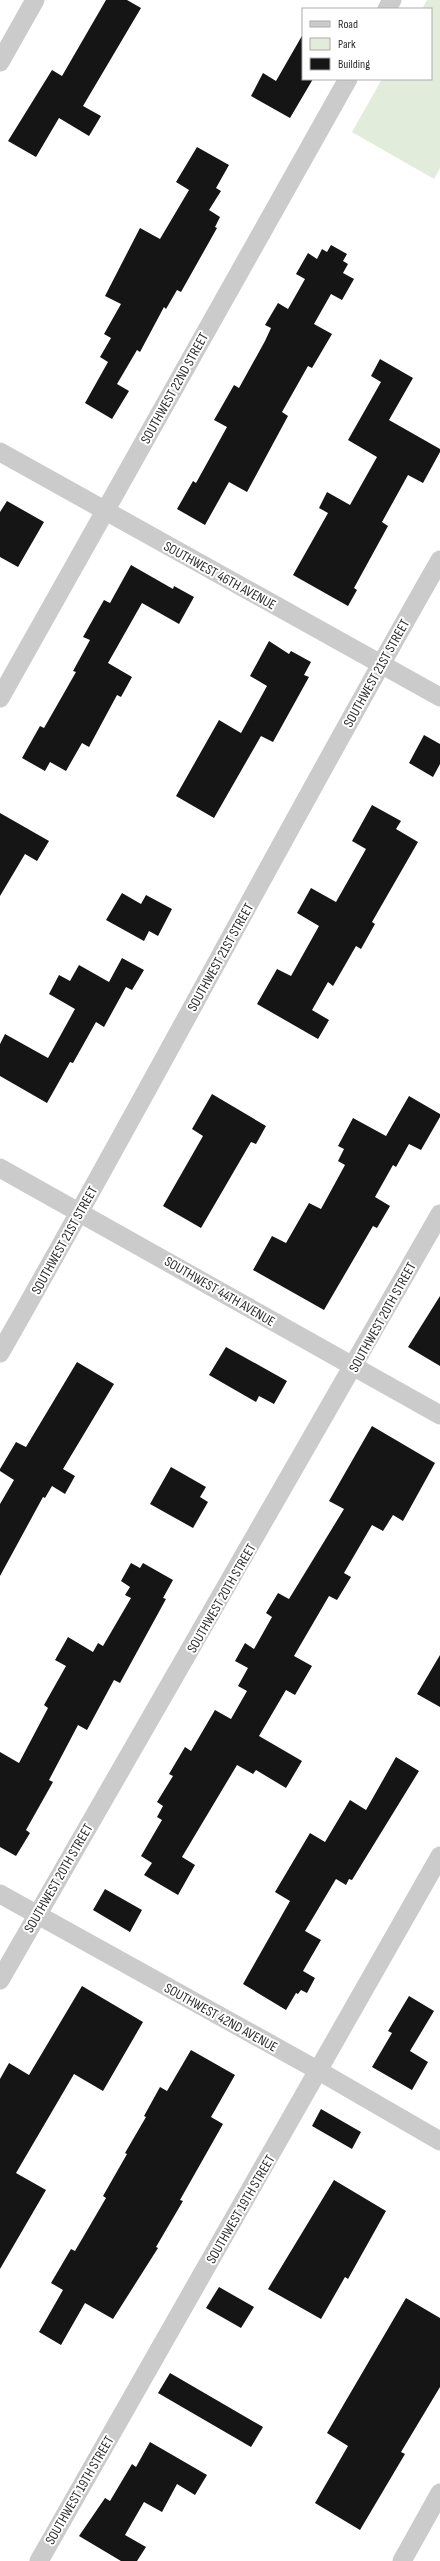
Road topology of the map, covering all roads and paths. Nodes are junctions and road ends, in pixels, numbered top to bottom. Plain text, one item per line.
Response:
1 (35, 0) edge
2 (0, 62) edge
3 (347, 80) edge
4 (0, 452) edge
5 (105, 512) junction
6 (440, 560) edge
7 (380, 664) junction
8 (440, 697) edge
9 (0, 698) edge
10 (0, 1168) edge
11 (81, 1212) junction
12 (440, 1214) edge
13 (0, 1353) edge
14 (354, 1367) junction
15 (440, 1415) edge
16 (440, 1856) edge
17 (0, 1894) edge
18 (36, 1915) junction
19 (0, 1980) edge
20 (319, 2071) junction
21 (440, 2141) edge
22 (440, 2493) edge
23 (39, 2561) edge
24 (402, 2561) edge

1 - 2 street
3 - 5 street, SOUTHWEST 22ND STREET
4 - 5 street, SOUTHWEST 46TH AVENUE
5 - 7 street, SOUTHWEST 46TH AVENUE
5 - 9 street, SOUTHWEST 22ND STREET
6 - 7 street, SOUTHWEST 21ST STREET
7 - 8 street, SOUTHWEST 46TH AVENUE
7 - 11 street, SOUTHWEST 21ST STREET
10 - 11 street, SOUTHWEST 44TH AVENUE
11 - 13 street, SOUTHWEST 21ST STREET
11 - 14 street, SOUTHWEST 44TH AVENUE
12 - 14 street, SOUTHWEST 20TH STREET
14 - 15 street, SOUTHWEST 44TH AVENUE
14 - 18 street, SOUTHWEST 20TH STREET
16 - 20 street, SOUTHWEST 19TH STREET
17 - 18 street, SOUTHWEST 42ND AVENUE
18 - 19 street, SOUTHWEST 20TH STREET
18 - 20 street, SOUTHWEST 42ND AVENUE
20 - 21 street, SOUTHWEST 42ND AVENUE
20 - 23 street, SOUTHWEST 19TH STREET
22 - 24 street

